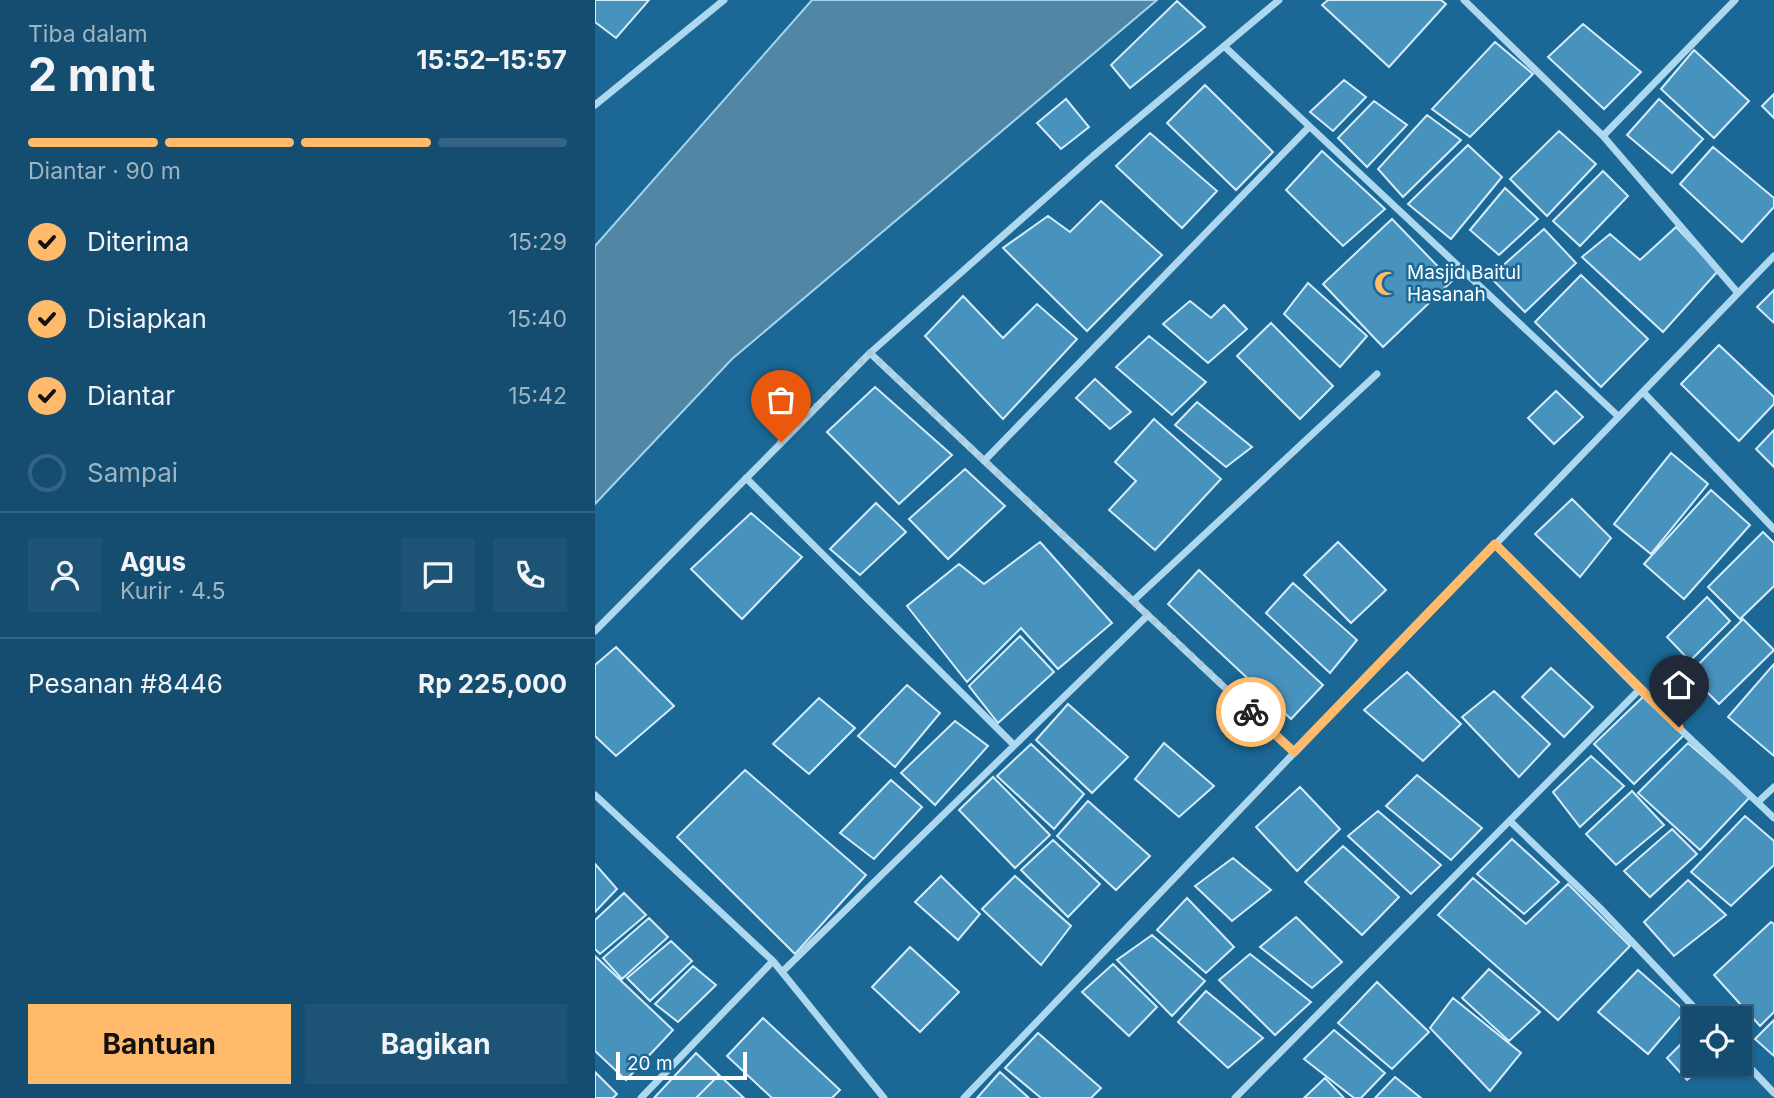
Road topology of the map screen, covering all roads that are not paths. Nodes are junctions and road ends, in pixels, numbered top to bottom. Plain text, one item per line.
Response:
1 (724, 0) edge
2 (1279, 0) edge
3 (1464, 0) edge
4 (1735, 0) edge
5 (1224, 46) junction
6 (595, 105) edge
7 (1308, 128) junction
8 (1603, 136) junction
9 (1774, 256) edge
10 (1738, 293) junction
11 (870, 353) junction
12 (1377, 374) dead end
13 (1643, 392) junction
14 (1618, 416) junction
15 (984, 461) junction
16 (746, 478) junction
17 (1774, 529) edge
18 (1495, 544) junction
19 (1133, 601) junction
20 (1148, 615) junction
21 (595, 631) edge
22 (1639, 690) junction
23 (1014, 746) junction
24 (1294, 752) junction
25 (1774, 787) edge
26 (595, 795) edge
27 (1758, 802) junction
28 (1774, 818) edge
29 (1511, 821) junction
30 (773, 961) junction
31 (782, 972) junction
32 (1693, 1006) edge
33 (1752, 1070) edge
34 (1774, 1093) edge
35 (1240, 1096) edge
36 (641, 1098) edge
37 (884, 1098) edge
38 (964, 1098) edge

1 - 6 street
2 - 5 street
3 - 8 street
4 - 8 street
5 - 7 street
5 - 11 street
7 - 14 street
7 - 15 street
8 - 10 street
9 - 10 street
10 - 13 street
11 - 15 street
11 - 16 street
12 - 19 street
13 - 14 street
13 - 17 street
14 - 18 street
15 - 19 street
16 - 21 street
16 - 23 street
18 - 22 street
18 - 24 street
19 - 20 street
20 - 23 street
20 - 24 street
22 - 27 street
22 - 29 street
23 - 31 street
24 - 38 street
25 - 27 street
26 - 30 street
27 - 28 street
29 - 32 street
29 - 35 street
30 - 31 street
30 - 36 street
31 - 37 street
33 - 34 street

